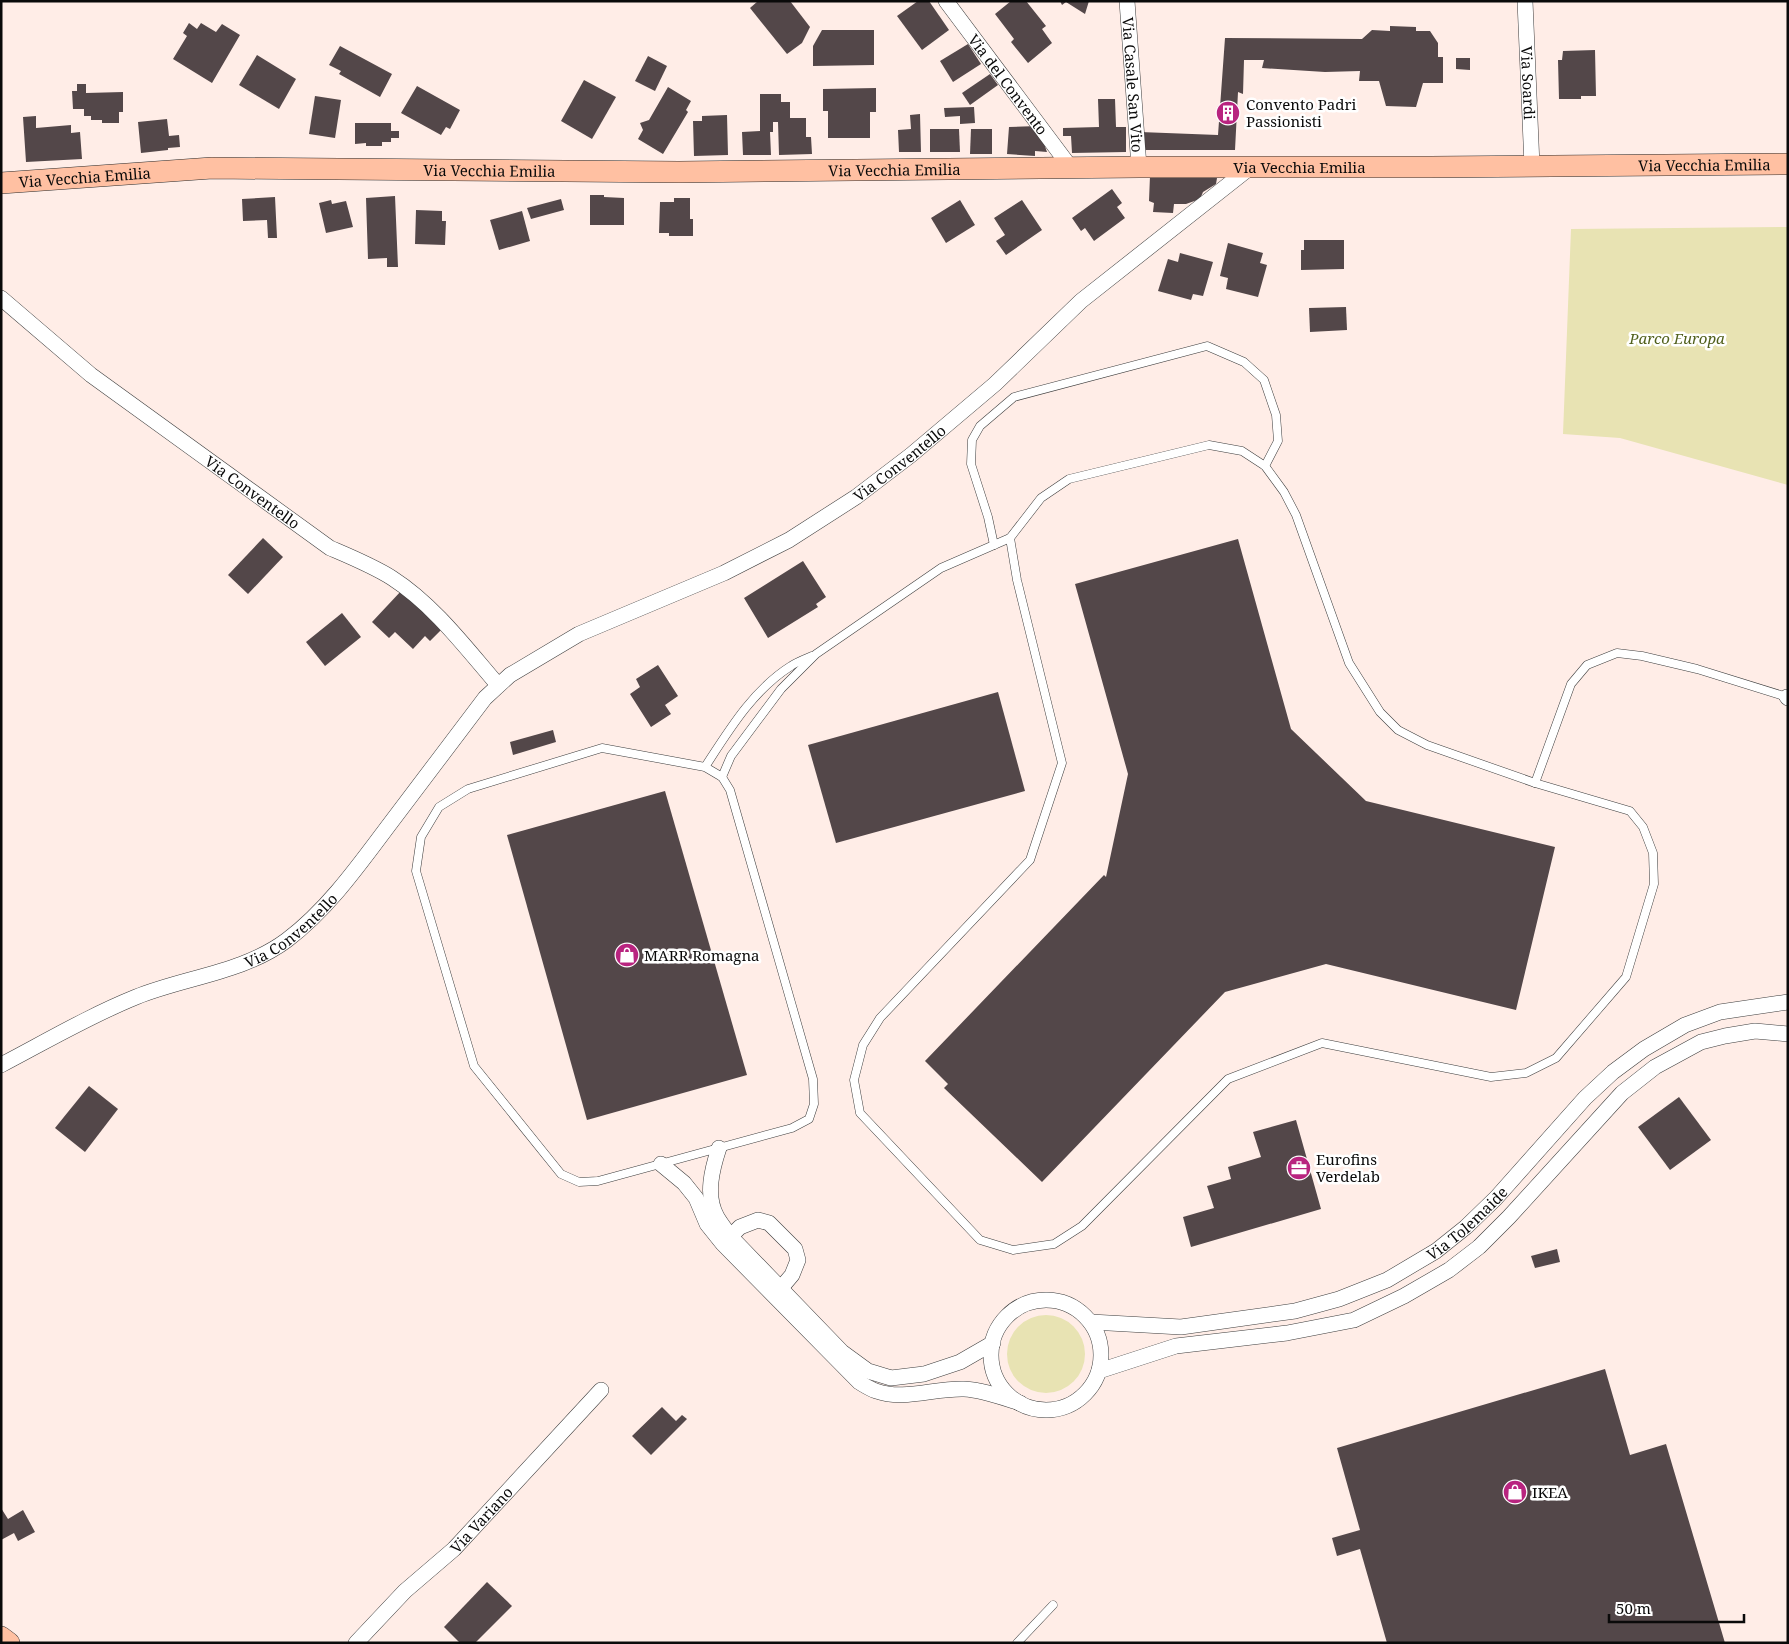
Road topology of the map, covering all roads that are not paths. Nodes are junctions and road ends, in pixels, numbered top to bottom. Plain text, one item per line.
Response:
1 (1127, 1) edge
2 (1525, 1) edge
3 (947, 2) edge
4 (1788, 164) edge
5 (1252, 166) junction
6 (1532, 166) junction
7 (1139, 167) junction
8 (1071, 168) junction
9 (1, 183) edge
10 (1, 298) edge
11 (1266, 466) junction
12 (1010, 538) junction
13 (994, 545) junction
14 (816, 654) junction
15 (498, 685) junction
16 (1787, 698) edge
17 (706, 767) junction
18 (722, 777) junction
19 (1535, 783) junction
20 (1788, 1002) edge
21 (1788, 1034) edge
22 (1, 1065) edge
23 (719, 1148) junction
24 (661, 1164) junction
25 (727, 1240) junction
26 (777, 1292) junction
27 (1090, 1322) junction
28 (992, 1342) junction
29 (1099, 1371) junction
30 (601, 1390) dead end
31 (1020, 1403) junction
32 (1053, 1605) dead end
33 (1, 1637) edge
34 (9, 1643) edge
35 (356, 1643) edge
36 (1017, 1643) edge

1 - 7 street, Via Casale San Vito
2 - 6 street, Via Soardi
3 - 8 street, Via del Convento
4 - 6 street, Via Vecchia Emilia
5 - 6 street, Via Vecchia Emilia
5 - 7 street, Via Vecchia Emilia
5 - 15 street, Via Conventello
7 - 8 street, Via Vecchia Emilia
8 - 9 street, Via Vecchia Emilia
10 - 15 street, Via Conventello
11 - 12 lane
11 - 13 lane
11 - 19 lane
12 - 13 lane
12 - 19 lane
13 - 14 lane
14 - 17 lane
14 - 18 lane
15 - 22 street, Via Conventello
16 - 19 lane
17 - 18 lane
17 - 24 lane
18 - 23 lane
20 - 27 street, Via Tolemaide
21 - 29 street, Via Tolemaide
23 - 24 lane
23 - 25 street
24 - 25 street
25 - 26 street
25 - 26 street
26 - 28 street
26 - 31 street
27 - 28 street
27 - 29 street
28 - 31 street
29 - 31 street
30 - 35 street, Via Variano
32 - 36 lane
33 - 34 street

